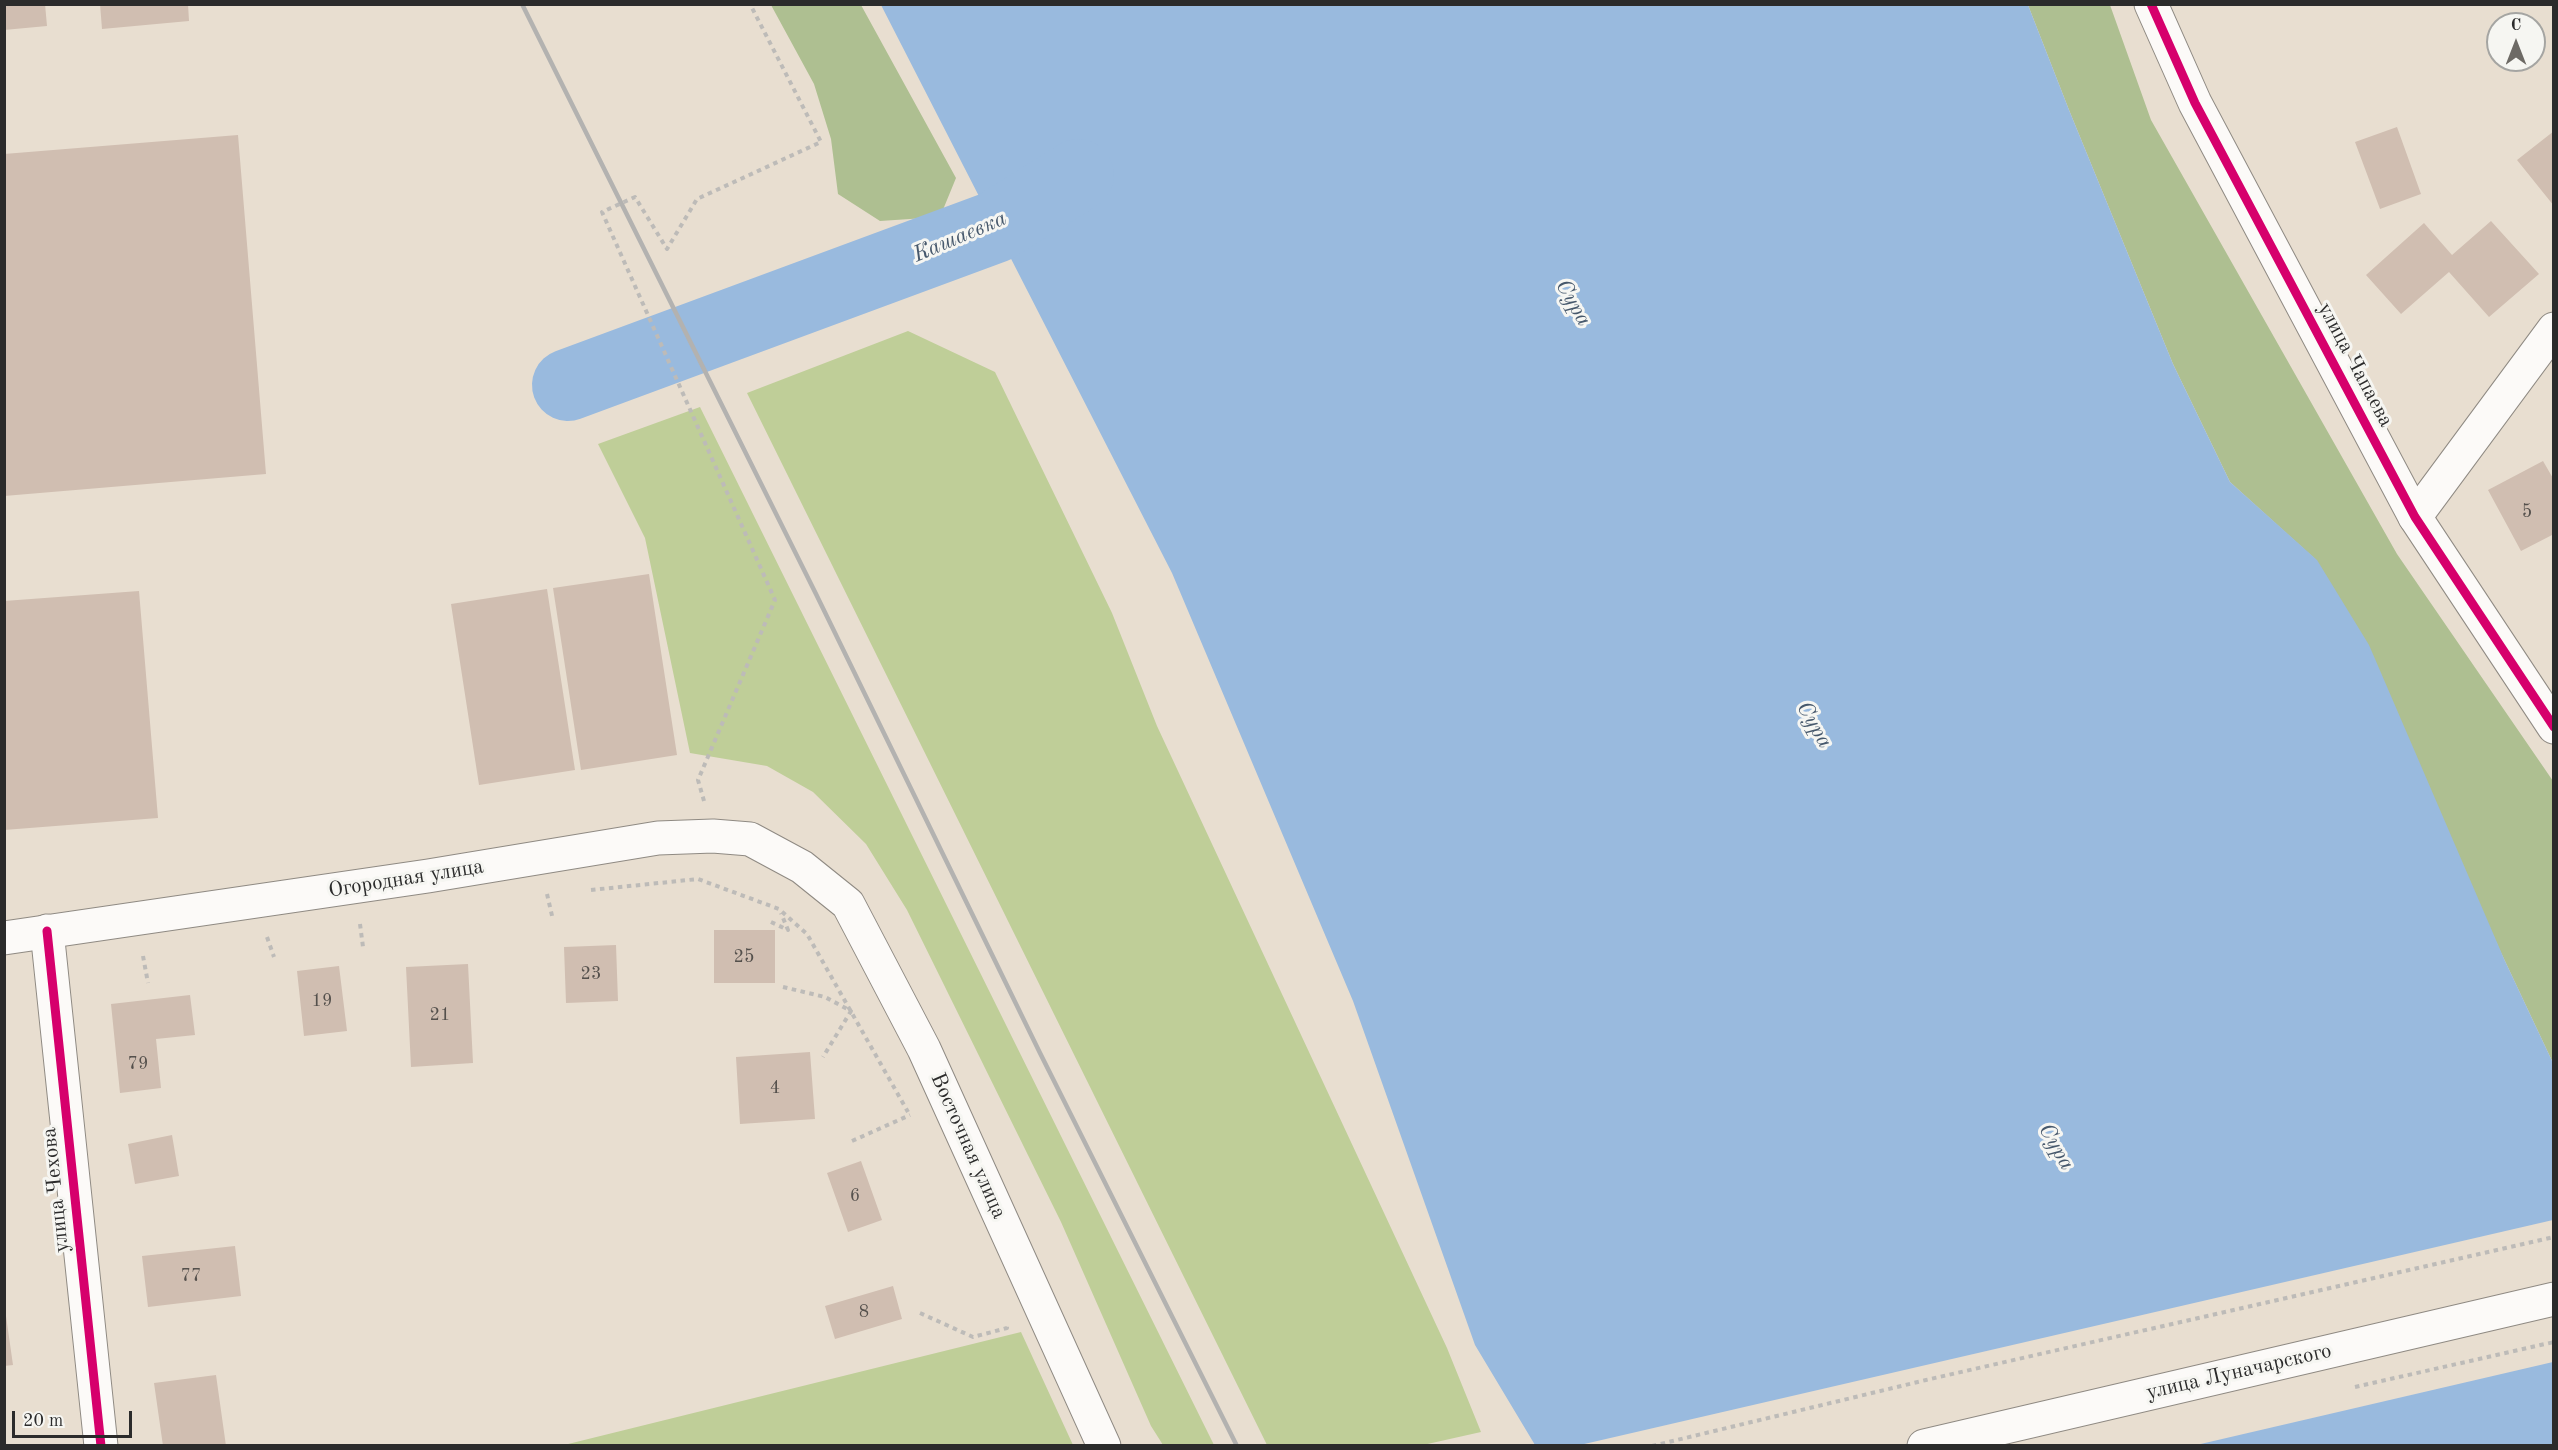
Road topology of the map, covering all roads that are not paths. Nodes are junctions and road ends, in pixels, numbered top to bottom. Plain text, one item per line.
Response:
1 (2151, 4) edge
2 (2553, 328) edge
3 (2415, 517) junction
4 (2553, 727) edge
5 (802, 867) joint
6 (47, 931) junction
7 (4, 938) edge
8 (2553, 1299) edge
9 (101, 1446) edge
10 (1104, 1446) edge
11 (1924, 1446) edge

1 - 3 main road, улица Чапаева
2 - 3 main road
3 - 4 main road, улица Чапаева
5 - 6 main road, Огородная улица
5 - 10 main road, Восточная улица
6 - 7 main road, Огородная улица
6 - 9 main road, улица Чехова
8 - 11 main road, улица Луначарского

